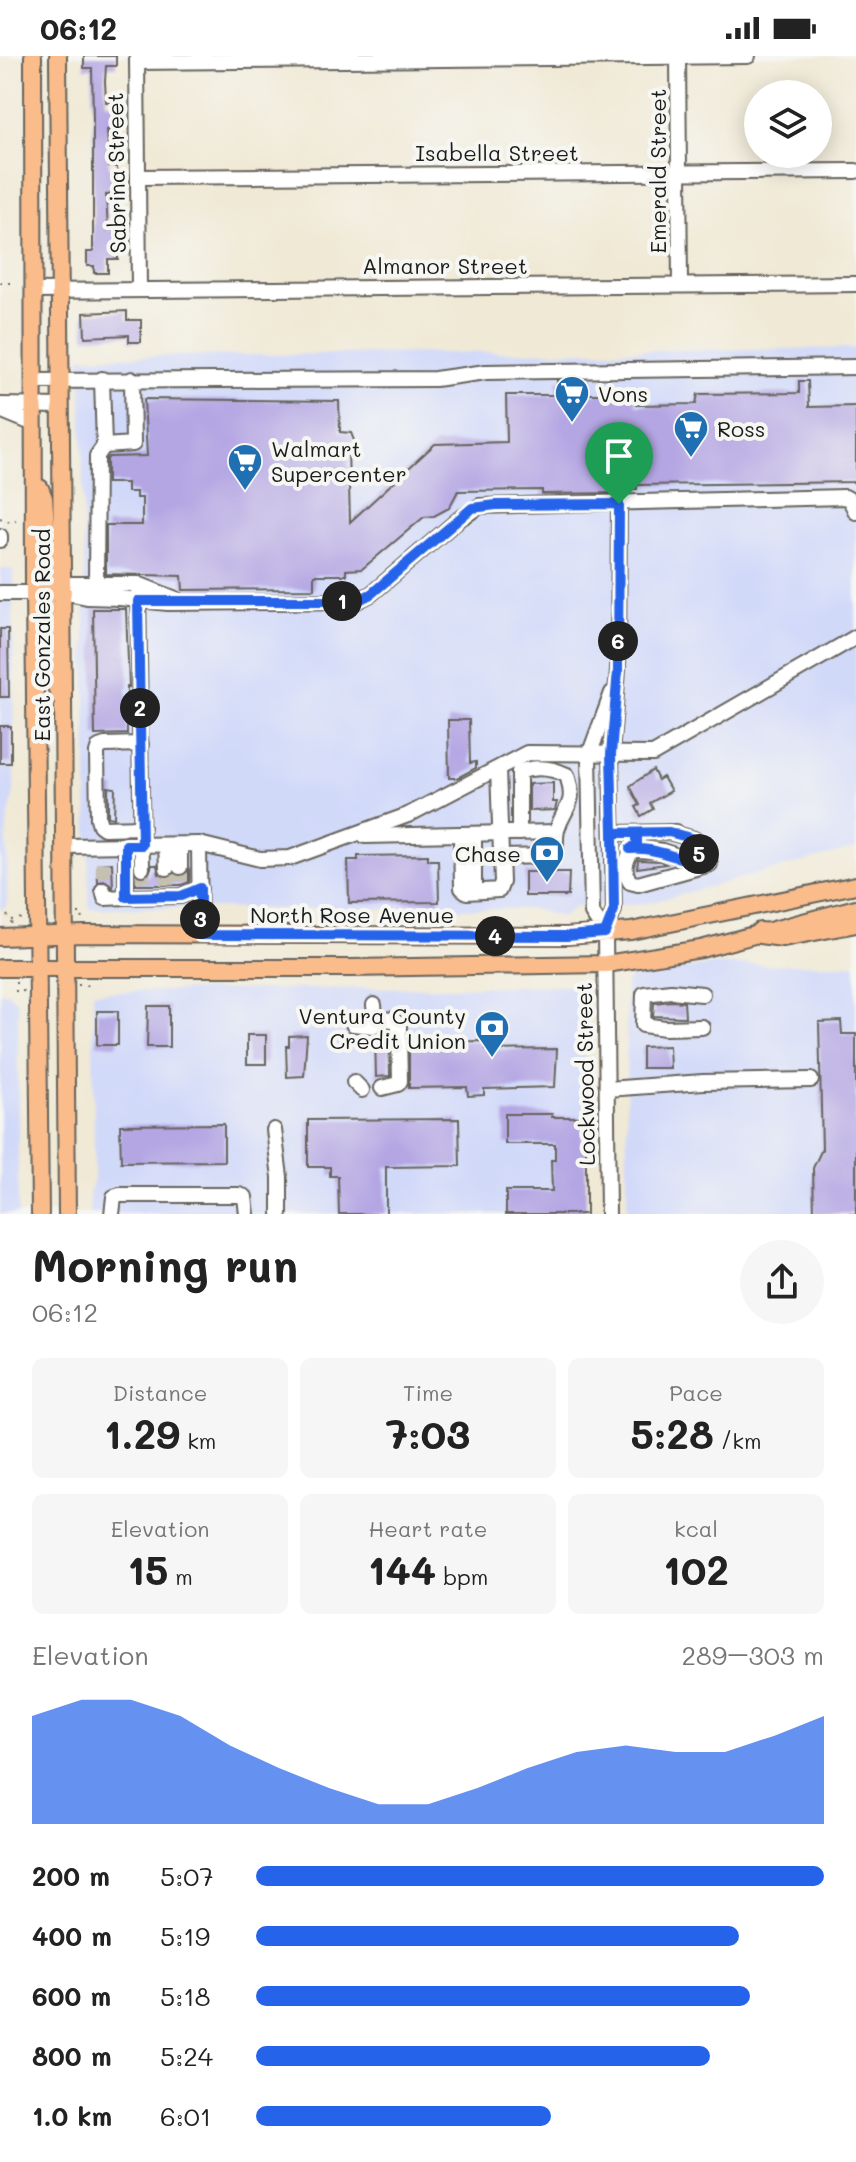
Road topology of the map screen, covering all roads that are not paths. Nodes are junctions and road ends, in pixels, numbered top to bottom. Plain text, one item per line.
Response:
1 (33, 56) edge
2 (58, 56) edge
3 (678, 56) edge
4 (748, 56) edge
5 (137, 59) edge
6 (856, 171) edge
7 (679, 172) junction
8 (138, 177) junction
9 (856, 284) edge
10 (680, 285) junction
11 (139, 290) junction
12 (34, 291) junction
13 (60, 291) junction
14 (856, 367) edge
15 (102, 379) junction
16 (132, 379) junction
17 (61, 380) junction
18 (34, 381) junction
19 (34, 405) junction
20 (61, 406) junction
21 (0, 409) edge
22 (34, 424) junction
23 (104, 446) junction
24 (34, 477) junction
25 (854, 502) edge
26 (619, 504) junction
27 (96, 583) junction
28 (138, 584) junction
29 (63, 588) junction
30 (0, 593) edge
31 (34, 593) junction
32 (138, 601) junction
33 (180, 601) junction
34 (856, 637) edge
35 (616, 683) junction
36 (64, 710) junction
37 (141, 744) junction
38 (611, 754) junction
39 (589, 755) junction
40 (498, 769) junction
41 (142, 827) junction
42 (556, 832) junction
43 (501, 833) junction
44 (519, 833) junction
45 (613, 833) junction
46 (637, 833) junction
47 (472, 834) junction
48 (350, 837) junction
49 (199, 844) junction
50 (103, 845) junction
51 (126, 845) junction
52 (142, 845) junction
53 (173, 845) junction
54 (65, 846) junction
55 (630, 849) junction
56 (501, 857) junction
57 (103, 863) tunnel mouth
58 (710, 864) dead end
59 (142, 868) tunnel mouth
60 (174, 868) tunnel mouth
61 (856, 885) edge
62 (200, 888) junction
63 (103, 890) dead end
64 (478, 891) junction
65 (126, 897) junction
66 (856, 908) edge
67 (856, 922) edge
68 (8, 931) edge
69 (605, 933) junction
70 (760, 933) junction
71 (65, 935) junction
72 (200, 935) junction
73 (36, 936) junction
74 (606, 964) junction
75 (65, 967) junction
76 (8, 968) edge
77 (37, 968) junction
78 (702, 994) dead end
79 (374, 1005) dead end
80 (353, 1024) dead end
81 (373, 1026) dead end
82 (702, 1027) dead end
83 (811, 1080) dead end
84 (382, 1088) dead end
85 (607, 1089) junction
86 (274, 1130) dead end
87 (40, 1214) edge
88 (67, 1214) edge
89 (112, 1214) edge
90 (247, 1214) edge
91 (280, 1214) edge
92 (608, 1214) edge

1 - 12 main road, East Gonzales Road
2 - 13 main road, East Gonzales Road
3 - 4 street
3 - 5 street
3 - 7 street, Emerald Street
5 - 8 street, Sabrina Street
6 - 7 street, Isabella Street
7 - 8 street, Isabella Street
7 - 10 street, Emerald Street
8 - 11 street, Sabrina Street
9 - 10 street, Almanor Street
10 - 11 street, Almanor Street
11 - 13 street, Almanor Street
12 - 13 street, Almanor Street
12 - 18 main road, East Gonzales Road
13 - 17 main road, East Gonzales Road
14 - 16 street
15 - 16 street
15 - 17 street
15 - 23 street
16 - 23 street
17 - 18 street
17 - 20 main road, East Gonzales Road
18 - 19 main road, East Gonzales Road
19 - 20 street
19 - 21 street
19 - 22 main road, East Gonzales Road
20 - 29 main road, East Gonzales Road
21 - 22 street
22 - 24 main road, East Gonzales Road
23 - 27 street
24 - 29 main road
24 - 31 main road, East Gonzales Road
25 - 26 street
26 - 33 street
26 - 35 street
27 - 28 street
27 - 29 street
28 - 32 street
28 - 33 street
29 - 32 street
29 - 36 main road, East Gonzales Road
30 - 31 street
31 - 36 main road
31 - 73 main road, East Gonzales Road
32 - 33 street
32 - 37 street
34 - 38 street
35 - 38 street
35 - 39 street
36 - 54 main road, East Gonzales Road
37 - 41 street
37 - 41 street
38 - 39 street
38 - 45 street
39 - 40 street
39 - 69 street
40 - 43 street
40 - 48 street
41 - 52 street
42 - 44 street
42 - 44 street
42 - 56 street
43 - 44 street
43 - 47 street
43 - 56 street
45 - 46 street
45 - 69 street
46 - 55 street
46 - 55 street
47 - 48 street
47 - 64 street
47 - 64 street
48 - 49 street
49 - 53 street
49 - 62 street
50 - 51 street
50 - 54 street
50 - 57 street
51 - 52 street
51 - 65 street
52 - 53 street
52 - 59 street
53 - 60 street
54 - 71 main road, East Gonzales Road
55 - 58 street
56 - 64 street
61 - 69 main road, North Rose Avenue
62 - 65 street
62 - 72 street
63 - 65 street
66 - 70 main road
67 - 70 highway
68 - 73 main road, North Rose Avenue
69 - 72 main road, North Rose Avenue
69 - 74 street, Lockwood Street
70 - 74 main road
71 - 72 main road, North Rose Avenue
71 - 73 main road, North Rose Avenue
71 - 75 main road, East Gonzales Road
73 - 77 main road, East Gonzales Road
74 - 75 main road
74 - 85 street, Lockwood Street
75 - 77 main road
75 - 88 main road, East Gonzales Road
76 - 77 main road
77 - 87 main road, East Gonzales Road
78 - 82 street
79 - 84 street
80 - 81 street
83 - 85 street
85 - 92 street, Lockwood Street
86 - 91 street
89 - 90 street

